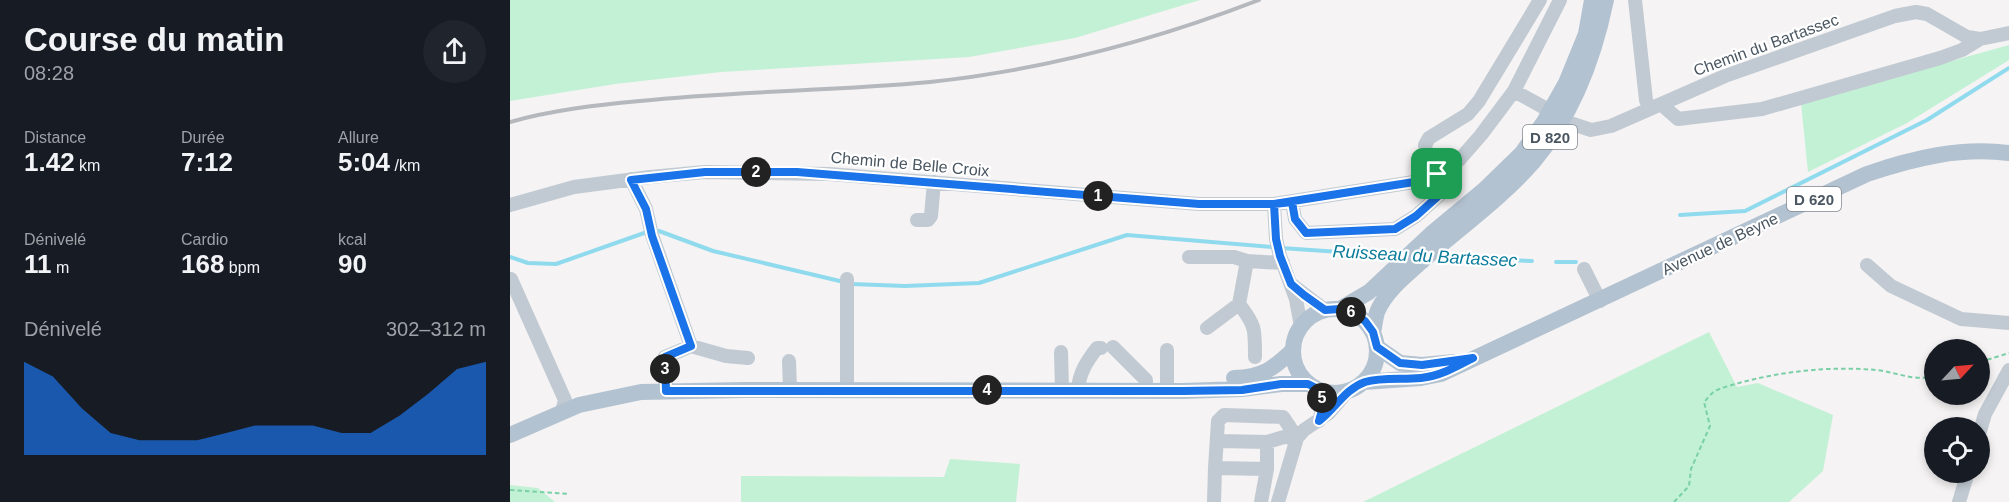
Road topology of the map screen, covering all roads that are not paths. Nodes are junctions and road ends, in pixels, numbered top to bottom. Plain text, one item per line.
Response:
1 (1540, 0) edge
2 (1560, 0) edge
3 (1592, 0) edge
4 (1606, 0) edge
5 (1635, 0) edge
6 (1918, 0) edge
7 (1927, 14) junction
8 (2009, 33) edge
9 (1980, 39) junction
10 (1514, 91) junction
11 (1655, 107) junction
12 (1545, 108) dead end
13 (1570, 123) dead end
14 (2009, 153) edge
15 (1437, 174) junction
16 (631, 180) junction
17 (934, 182) junction
18 (1292, 202) junction
19 (1274, 204) junction
20 (510, 205) edge
21 (917, 220) dead end
22 (1438, 237) junction
23 (1189, 257) dead end
24 (1281, 260) junction
25 (1247, 261) junction
26 (1868, 265) dead end
27 (1584, 268) dead end
28 (1393, 277) junction
29 (511, 279) edge
30 (847, 283) dead end
31 (1291, 284) junction
32 (1600, 301) junction
33 (1239, 304) junction
34 (1333, 310) junction
35 (2009, 323) edge
36 (1301, 327) junction
37 (1207, 328) dead end
38 (1375, 339) junction
39 (691, 346) junction
40 (1167, 350) dead end
41 (1293, 350) junction
42 (1061, 352) dead end
43 (1256, 357) dead end
44 (748, 358) dead end
45 (1473, 358) junction
46 (789, 361) dead end
47 (2009, 370) edge
48 (1364, 382) junction
49 (790, 385) junction
50 (847, 385) junction
51 (1070, 385) junction
52 (1146, 385) junction
53 (1167, 385) junction
54 (665, 386) junction
55 (1314, 387) junction
56 (1347, 392) junction
57 (563, 406) junction
58 (1984, 417) edge
59 (1319, 421) junction
60 (510, 424) edge
61 (510, 435) edge
62 (1218, 441) junction
63 (1295, 442) junction
64 (1268, 447) junction
65 (1215, 468) junction
66 (1267, 469) junction
67 (1965, 483) edge
68 (1214, 502) edge
69 (1261, 502) edge
70 (1278, 502) edge
71 (1959, 502) edge

1 - 15 street
2 - 10 street, Chemin de Belle Croix
3 - 22 main road, D 820
4 - 22 main road, D 820
5 - 11 street
6 - 7 street
7 - 9 street
7 - 11 street, Chemin du Bartassec
8 - 9 street
9 - 11 street
10 - 12 street
10 - 15 street, Chemin de Belle Croix
11 - 13 street, Chemin du Bartassec
14 - 32 main road, Avenue de Beyne / D 620
15 - 18 street, Chemin de Belle Croix
15 - 18 street
16 - 17 street, Chemin de Belle Croix
16 - 20 street, Chemin de Belle Croix
16 - 39 street
17 - 19 street, Chemin de Belle Croix
17 - 21 street
18 - 19 street, Chemin de Belle Croix
19 - 24 street
22 - 28 main road, D 820
23 - 25 street
24 - 25 street
24 - 31 street
25 - 33 street
26 - 35 street
27 - 32 street
28 - 34 main road, D 820
28 - 38 main road, D 820
29 - 57 street
30 - 50 street
31 - 34 street
31 - 36 street
32 - 45 main road, Avenue de Beyne / D 620
33 - 37 street
33 - 43 street
34 - 36 main road
34 - 38 main road
36 - 41 main road
38 - 45 main road, Avenue de Beyne / D 620
38 - 48 main road
39 - 44 street
39 - 54 street
40 - 53 street
41 - 53 main road
41 - 55 main road
42 - 51 street
45 - 48 main road, Avenue de Beyne / D 620
46 - 49 street
47 - 58 street
48 - 56 main road
49 - 50 main road
49 - 54 main road
50 - 51 main road
51 - 52 main road
51 - 52 street
52 - 53 main road
53 - 55 main road
54 - 57 main road
55 - 56 main road
55 - 59 street
56 - 59 street
57 - 60 main road
57 - 61 main road
59 - 63 street
62 - 63 street
62 - 64 street
62 - 65 street
63 - 64 street
63 - 70 street
64 - 66 street
65 - 66 street
65 - 68 street
66 - 69 street
67 - 71 street

